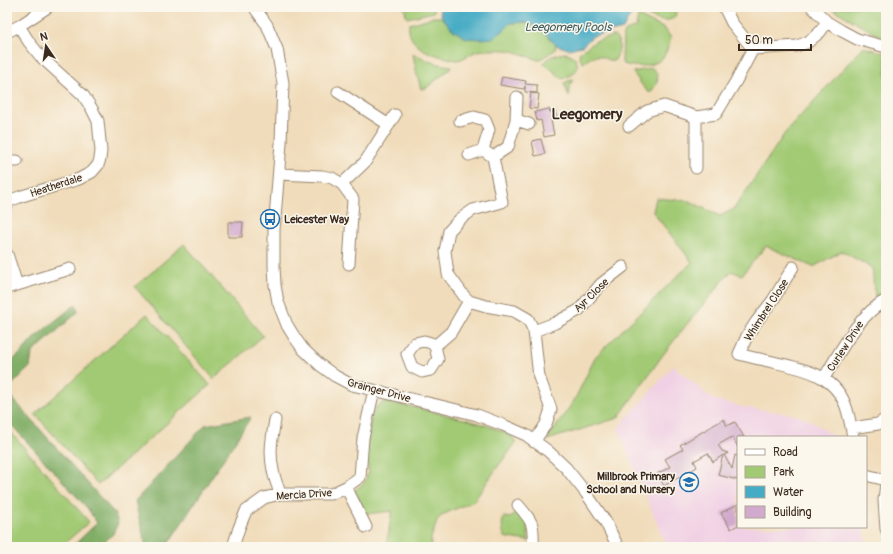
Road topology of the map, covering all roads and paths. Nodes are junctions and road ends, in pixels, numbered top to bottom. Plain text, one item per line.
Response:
1 (48, 7) edge
2 (254, 7) edge
3 (724, 7) edge
4 (812, 7) edge
5 (827, 22) junction
6 (19, 26) junction
7 (7, 32) edge
8 (886, 47) edge
9 (753, 49) junction
10 (338, 92) dead end
11 (517, 97) dead end
12 (395, 115) dead end
13 (696, 116) junction
14 (516, 120) junction
15 (460, 121) dead end
16 (389, 124) junction
17 (529, 124) dead end
18 (629, 126) dead end
19 (483, 150) junction
20 (469, 155) dead end
21 (493, 157) junction
22 (696, 168) dead end
23 (279, 174) junction
24 (342, 184) junction
25 (8, 201) edge
26 (7, 254) edge
27 (350, 264) dead end
28 (623, 267) dead end
29 (794, 268) dead end
30 (70, 269) dead end
31 (12, 287) edge
32 (886, 300) edge
33 (469, 301) junction
34 (534, 331) junction
35 (435, 346) dead end
36 (824, 378) junction
37 (374, 390) junction
38 (886, 419) edge
39 (275, 420) dead end
40 (852, 433) edge
41 (534, 442) junction
42 (867, 475) edge
43 (886, 480) edge
44 (886, 484) edge
45 (346, 488) junction
46 (280, 494) junction
47 (518, 505) dead end
48 (366, 527) dead end
49 (886, 529) edge
50 (233, 547) edge
51 (533, 547) edge
52 (618, 547) edge

1 - 6 street
2 - 23 street, Grainger Drive
3 - 9 street
4 - 5 street
5 - 8 street
5 - 9 street
6 - 7 street
6 - 25 street, Heatherdale
9 - 13 street
10 - 16 street
11 - 14 street
12 - 16 street
13 - 18 street
13 - 22 street
14 - 17 street
14 - 21 street
15 - 19 street
16 - 24 street
19 - 20 street
19 - 21 street
21 - 33 street
23 - 24 street
23 - 37 street, Grainger Drive
24 - 27 street
26 - 31 street
28 - 34 street, Ayr Close
29 - 36 street, Whimbrel Close
30 - 31 street
32 - 36 street, Curlew Drive
33 - 34 street
33 - 35 street
34 - 41 street
36 - 40 street
37 - 41 street, Grainger Drive
37 - 45 street, Mercia Drive
38 - 40 street
39 - 46 street
41 - 52 street, Grainger Drive
42 - 43 street
44 - 49 street
45 - 46 street, Mercia Drive
45 - 48 street
46 - 50 street, Mercia Drive
47 - 51 street

